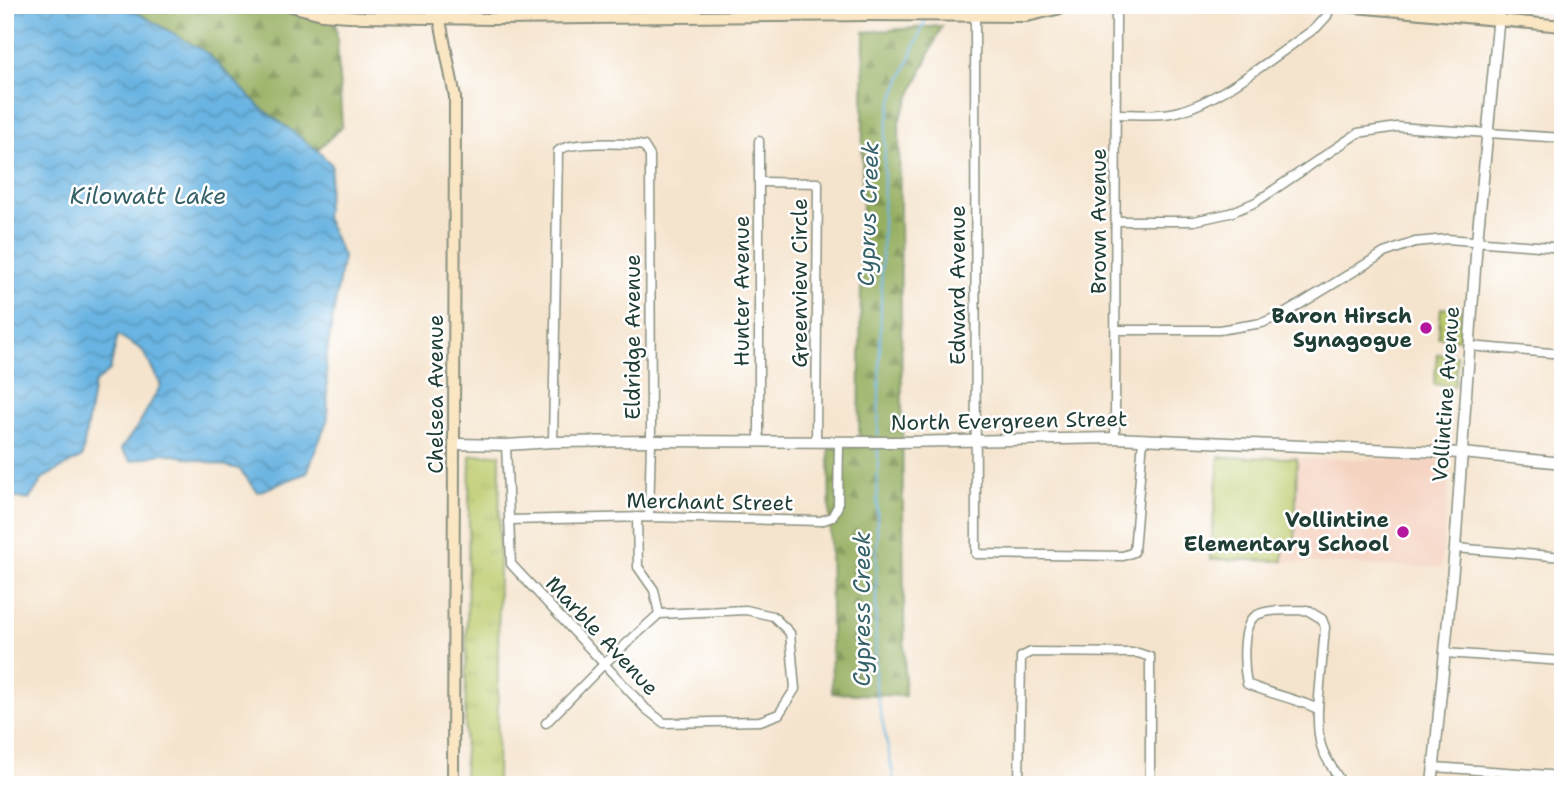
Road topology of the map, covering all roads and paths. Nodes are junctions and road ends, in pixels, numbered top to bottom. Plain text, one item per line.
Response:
1 (287, 5) edge
2 (437, 5) edge
3 (1074, 5) edge
4 (1116, 5) edge
5 (1332, 5) edge
6 (1500, 5) edge
7 (1403, 8) edge
8 (869, 10) edge
9 (761, 11) edge
10 (1026, 11) edge
11 (975, 15) junction
12 (440, 18) junction
13 (1499, 21) junction
14 (1563, 26) edge
15 (1117, 114) junction
16 (1488, 131) junction
17 (1563, 138) edge
18 (759, 141) dead end
19 (760, 182) junction
20 (1118, 221) junction
21 (1477, 241) junction
22 (1563, 248) edge
23 (1116, 330) junction
24 (1469, 346) junction
25 (1563, 354) edge
26 (1115, 438) junction
27 (975, 439) junction
28 (1143, 439) junction
29 (651, 441) junction
30 (759, 441) junction
31 (816, 441) junction
32 (553, 442) junction
33 (839, 442) junction
34 (455, 444) junction
35 (506, 445) junction
36 (1462, 453) junction
37 (1563, 463) edge
38 (637, 517) junction
39 (649, 517) junction
40 (509, 520) junction
41 (1455, 548) junction
42 (1563, 557) edge
43 (659, 614) junction
44 (1444, 653) junction
45 (1563, 661) edge
46 (604, 664) junction
47 (1318, 709) junction
48 (546, 723) dead end
49 (1434, 767) junction
50 (1563, 776) edge
51 (1432, 784) edge
52 (453, 785) edge
53 (1019, 785) edge
54 (1150, 785) edge
55 (1343, 785) edge
56 (1381, 785) edge

1 - 12 main road
2 - 12 main road, Chelsea Avenue
3 - 10 main road
4 - 15 street, Brown Avenue
5 - 7 main road
5 - 15 street
6 - 13 street, Vollintine Avenue
7 - 13 main road
8 - 9 main road
8 - 11 main road
9 - 12 main road
10 - 11 main road
11 - 27 street, Edward Avenue
12 - 34 main road, Chelsea Avenue
13 - 14 main road
13 - 16 street, Vollintine Avenue
15 - 20 street, Brown Avenue
16 - 17 street
16 - 20 street
16 - 21 street, Vollintine Avenue
18 - 19 street, Hunter Avenue
19 - 30 street, Hunter Avenue
19 - 31 street, Greenview Circle
20 - 23 street, Brown Avenue
21 - 22 street
21 - 23 street
21 - 24 street, Vollintine Avenue
23 - 26 street, Brown Avenue
24 - 25 street
24 - 36 street, Vollintine Avenue
26 - 27 street, North Evergreen Street
26 - 28 street, North Evergreen Street
27 - 28 street, Edward Avenue
27 - 33 street, North Evergreen Street
28 - 36 street, North Evergreen Street
29 - 30 street, North Evergreen Street
29 - 32 street, North Evergreen Street
29 - 32 street, Eldridge Avenue
29 - 39 street, Eldridge Avenue
30 - 31 street, North Evergreen Street
31 - 33 street, North Evergreen Street
32 - 35 street, North Evergreen Street
33 - 39 street, Merchant Street
34 - 35 street, North Evergreen Street
34 - 52 main road, Chelsea Avenue
35 - 40 street, Marble Avenue
36 - 37 street, North Evergreen Street
36 - 41 street, Vollintine Avenue
38 - 39 street, Merchant Street
38 - 40 street, Merchant Street
38 - 43 street
40 - 46 street, Marble Avenue
41 - 42 street
41 - 44 street, Vollintine Avenue
43 - 46 street
43 - 46 street, Marble Avenue
44 - 45 street
44 - 49 street, Vollintine Avenue
46 - 48 street
47 - 47 street
47 - 55 street
49 - 50 street
49 - 51 street, Vollintine Avenue
51 - 56 street
53 - 54 street

